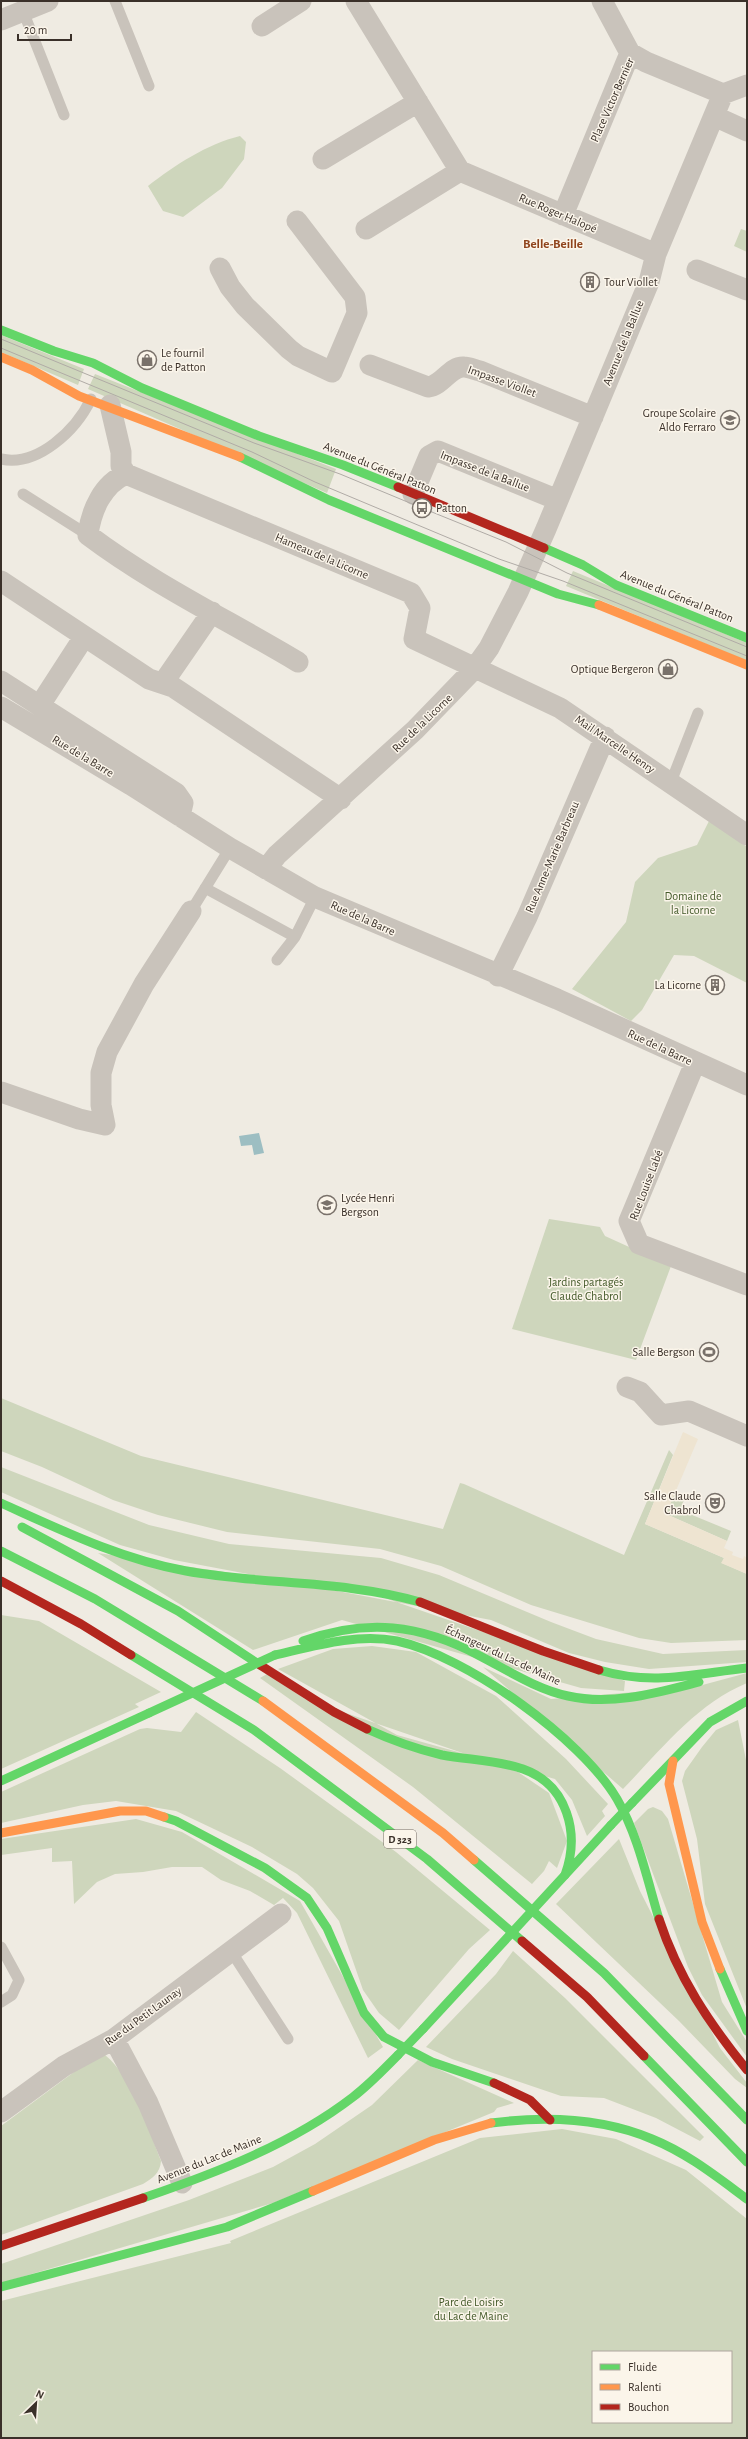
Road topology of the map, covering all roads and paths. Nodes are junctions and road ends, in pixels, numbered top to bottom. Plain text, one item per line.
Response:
1 (48, 1) edge
2 (115, 1) edge
3 (301, 1) edge
4 (356, 1) edge
5 (602, 1) edge
6 (24, 11) junction
7 (1, 20) edge
8 (262, 26) dead end
9 (630, 53) junction
10 (747, 85) edge
11 (149, 86) dead end
12 (723, 94) junction
13 (418, 102) junction
14 (64, 115) dead end
15 (714, 116) junction
16 (747, 131) edge
17 (323, 159) dead end
18 (460, 171) junction
19 (563, 216) junction
20 (297, 221) dead end
21 (366, 229) dead end
22 (656, 254) junction
23 (220, 268) dead end
24 (697, 270) dead end
25 (747, 290) edge
26 (1, 330) edge
27 (1, 357) edge
28 (370, 365) dead end
29 (100, 402) junction
30 (593, 417) junction
31 (1, 459) edge
32 (126, 474) junction
33 (23, 494) dead end
34 (413, 494) junction
35 (558, 500) junction
36 (88, 535) junction
37 (539, 547) junction
38 (524, 579) junction
39 (1, 582) edge
40 (212, 612) junction
41 (84, 637) junction
42 (747, 638) edge
43 (298, 662) dead end
44 (747, 664) edge
45 (474, 669) junction
46 (1, 681) edge
47 (163, 683) junction
48 (40, 705) junction
49 (1, 707) edge
50 (698, 713) dead end
51 (605, 737) junction
52 (671, 782) junction
53 (341, 798) junction
54 (180, 816) junction
55 (747, 835) edge
56 (230, 848) junction
57 (266, 869) junction
58 (206, 888) junction
59 (315, 897) junction
60 (191, 911) joint
61 (295, 937) junction
62 (276, 960) dead end
63 (498, 976) junction
64 (695, 1063) junction
65 (747, 1085) edge
66 (1, 1092) edge
67 (747, 1285) edge
68 (627, 1387) dead end
69 (747, 1436) edge
70 (1, 1503) edge
71 (15, 1523) dead end
72 (1, 1551) edge
73 (1, 1581) edge
74 (275, 1655) junction
75 (747, 1669) edge
76 (745, 1702) edge
77 (673, 1761) junction
78 (1, 1781) edge
79 (1, 1833) edge
80 (565, 1875) junction
81 (281, 1914) dead end
82 (1, 1947) edge
83 (231, 1951) junction
84 (1, 2002) edge
85 (747, 2031) edge
86 (114, 2039) junction
87 (288, 2039) dead end
88 (747, 2070) edge
89 (1, 2112) edge
90 (550, 2120) junction
91 (747, 2120) edge
92 (747, 2162) edge
93 (182, 2183) junction
94 (747, 2199) edge
95 (1, 2246) edge
96 (1, 2287) edge

1 - 6 street
2 - 11 lane
3 - 8 street
4 - 13 street
5 - 9 street
6 - 7 street
6 - 14 lane
9 - 12 street, Place Victor Bernier
9 - 19 street, Place Victor Bernier
10 - 12 street
12 - 15 street, Avenue de la Ballue
13 - 17 street
13 - 18 street
15 - 16 street
15 - 22 street, Avenue de la Ballue
18 - 19 street, Rue Roger Halopé
18 - 21 street
19 - 22 street, Rue Roger Halopé
20 - 23 street
22 - 30 street, Avenue de la Ballue
24 - 25 street
26 - 34 main road, Avenue du Général Patton
27 - 29 main road
28 - 30 street, Impasse Viollet
29 - 31 lane
29 - 32 street
29 - 38 main road
30 - 35 street, Avenue de la Ballue
32 - 36 street
32 - 45 street, Hameau de la Licorne
33 - 36 lane
34 - 35 street, Impasse de la Ballue
34 - 37 main road, Avenue du Général Patton
35 - 37 street, Avenue de la Ballue
36 - 40 street
37 - 38 street, Rue de la Licorne
37 - 42 main road, Avenue du Général Patton
38 - 44 main road
38 - 45 street, Rue de la Licorne
39 - 41 street
40 - 43 street
40 - 47 street
41 - 47 street
41 - 48 street
45 - 51 street, Mail Marcelle Henry
45 - 53 street, Rue de la Licorne
46 - 48 street
47 - 53 street
48 - 54 street
49 - 54 street, Rue de la Barre
50 - 52 lane
51 - 52 street, Mail Marcelle Henry
51 - 63 street, Rue Anne-Marie Barbreau
52 - 55 street, Mail Marcelle Henry
53 - 57 street, Rue de la Licorne
54 - 56 street, Rue de la Barre
56 - 57 street, Rue de la Barre
56 - 58 lane
57 - 59 street, Rue de la Barre
58 - 60 lane
58 - 61 lane
59 - 61 lane
59 - 63 street, Rue de la Barre
60 - 66 street
61 - 62 lane
63 - 64 street, Rue de la Barre
64 - 65 street, Rue de la Barre
64 - 67 street, Rue Louise Labé
68 - 69 street
70 - 75 main road
71 - 80 main road
72 - 91 main road, D 323
73 - 92 main road, D 323
74 - 75 main road, Échangeur du Lac de Maine
74 - 78 main road, bridge
74 - 88 main road
76 - 77 main road, Avenue du Lac de Maine
77 - 80 main road, Avenue du Lac de Maine, bridge
77 - 85 main road
79 - 90 main road
80 - 93 main road, Avenue du Lac de Maine, bridge
81 - 83 street, Rue du Petit Launay
82 - 84 lane
83 - 86 street, Rue du Petit Launay
83 - 87 lane
86 - 89 street, Rue du Petit Launay
86 - 93 street
90 - 94 main road
90 - 96 main road
93 - 95 main road, Avenue du Lac de Maine

